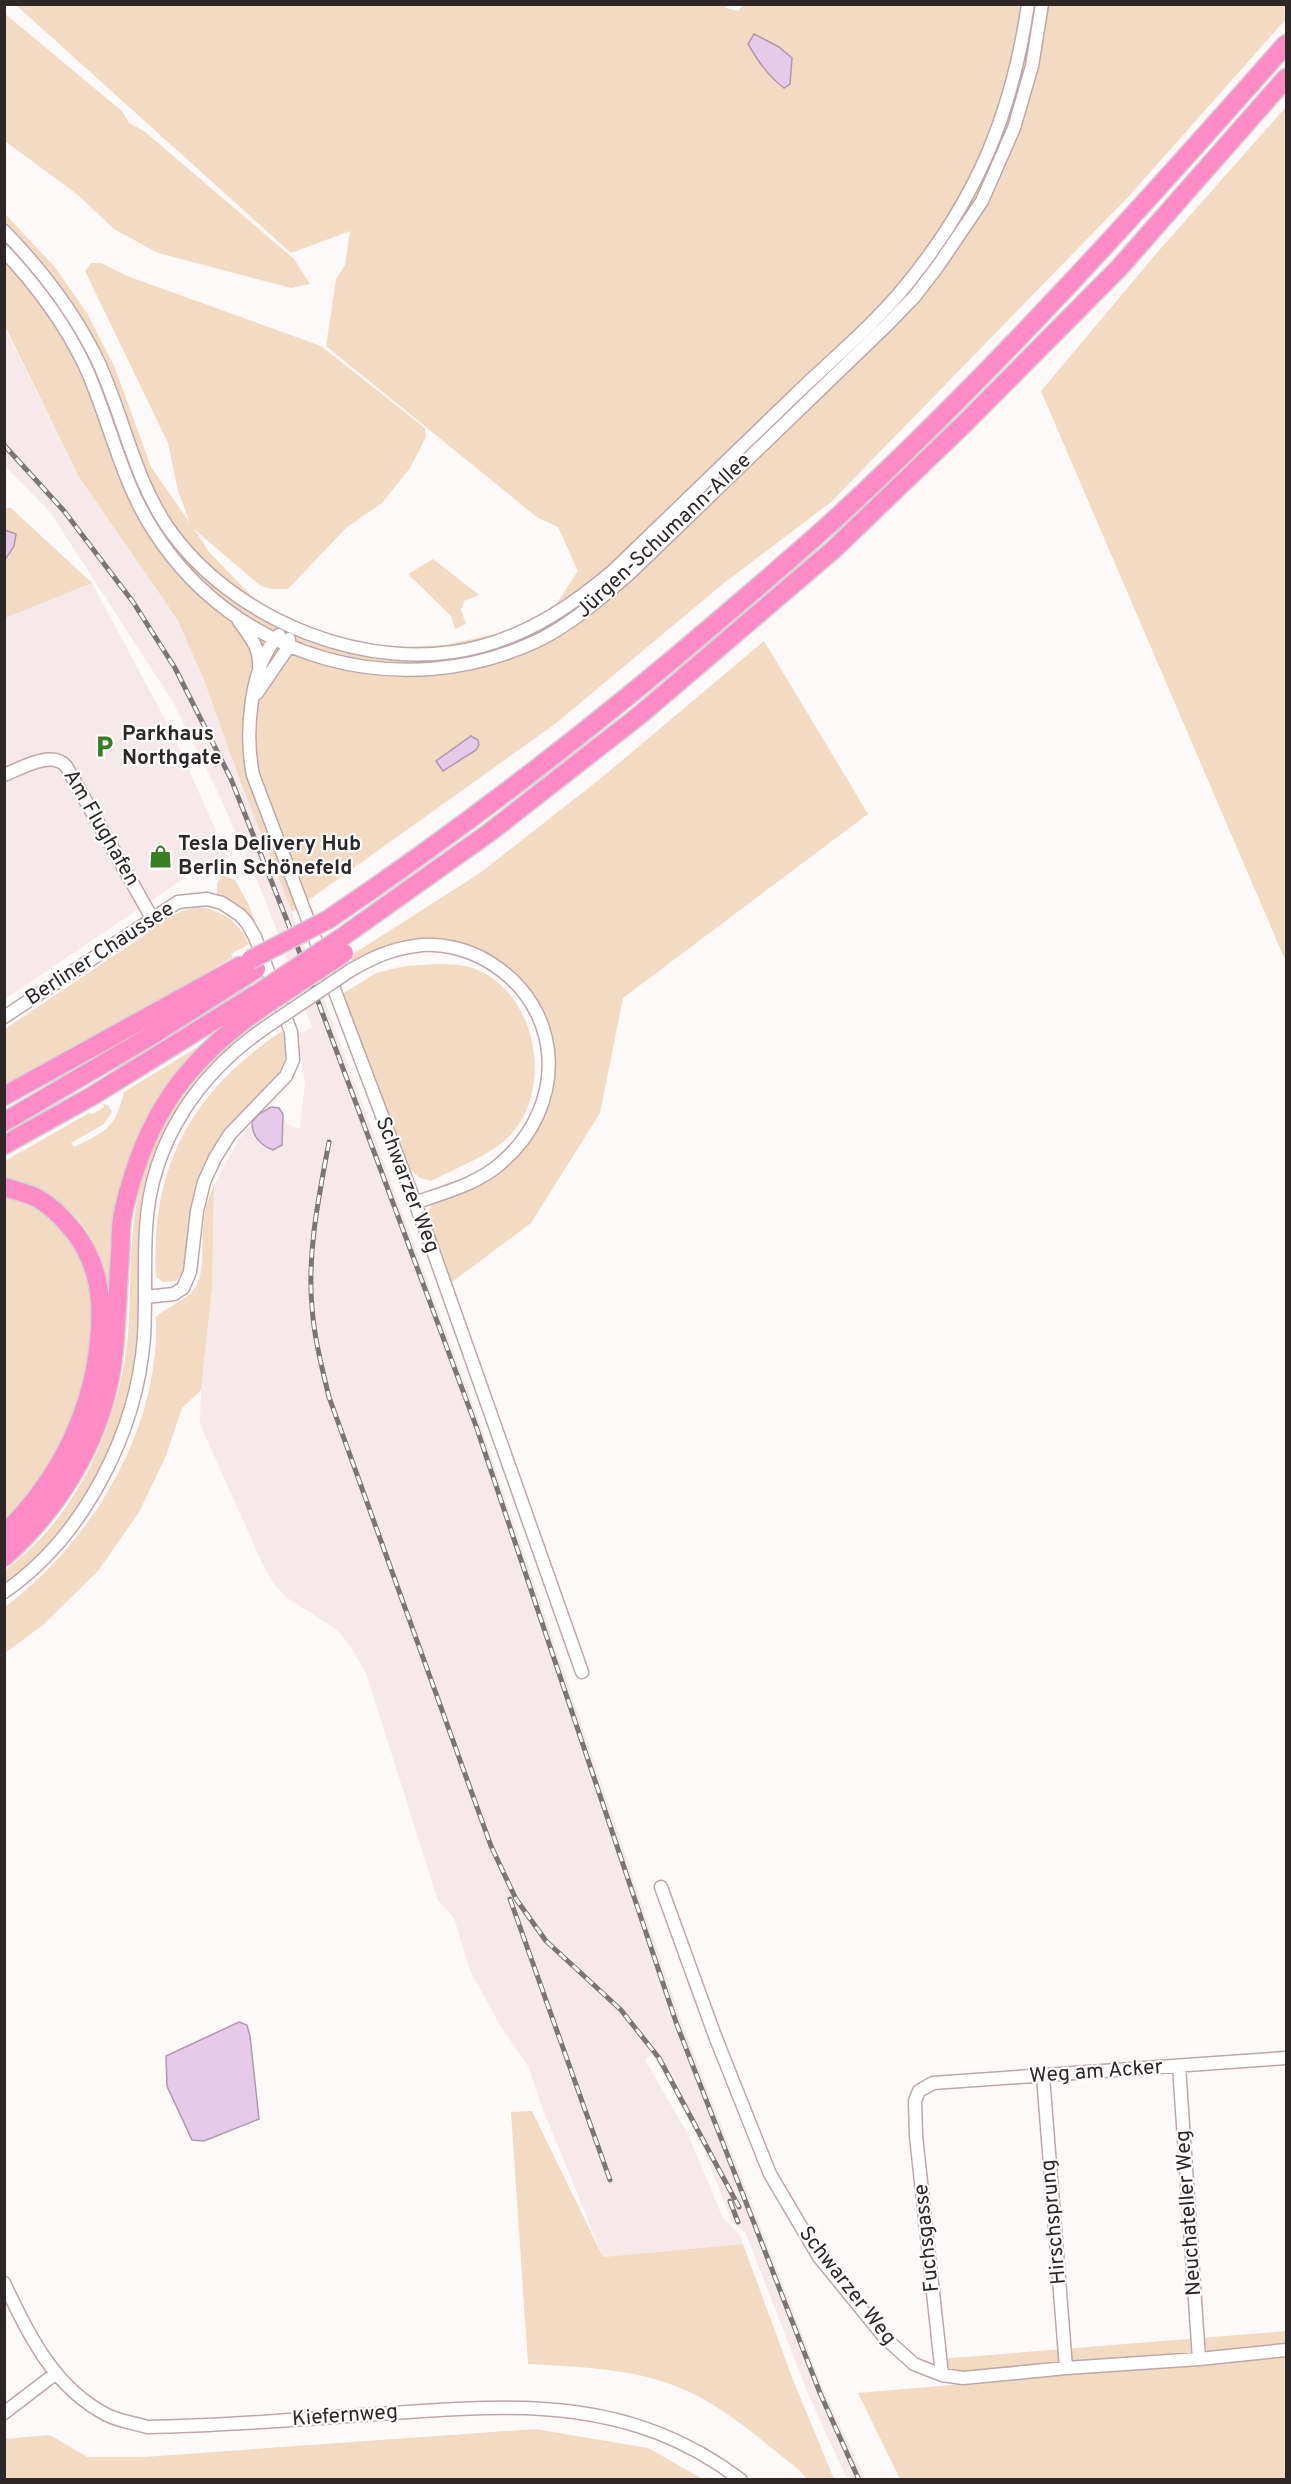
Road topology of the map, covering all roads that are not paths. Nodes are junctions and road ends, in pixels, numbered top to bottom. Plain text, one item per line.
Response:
1 (1028, 4) edge
2 (1042, 4) edge
3 (1287, 44) edge
4 (1287, 78) edge
5 (4, 231) edge
6 (4, 251) edge
7 (237, 618) junction
8 (289, 626) junction
9 (275, 639) junction
10 (289, 646) junction
11 (258, 677) junction
12 (254, 698) junction
13 (4, 775) edge
14 (152, 918) junction
15 (253, 964) junction
16 (266, 996) junction
17 (4, 1017) edge
18 (4, 1096) edge
19 (4, 1122) edge
20 (4, 1145) edge
21 (4, 1187) edge
22 (414, 1203) junction
23 (145, 1297) junction
24 (4, 1534) edge
25 (4, 1557) edge
26 (4, 1592) edge
27 (582, 1672) dead end
28 (661, 1887) dead end
29 (1287, 2058) edge
30 (1179, 2066) junction
31 (1043, 2076) junction
32 (915, 2102) joint
33 (4, 2283) edge
34 (1287, 2350) edge
35 (1199, 2360) junction
36 (1066, 2368) junction
37 (55, 2374) junction
38 (942, 2375) junction
39 (4, 2413) edge
40 (741, 2480) edge

1 - 8 street, Jürgen-Schumann-Allee
2 - 10 street, Jürgen-Schumann-Allee
3 - 15 highway, bridge
4 - 16 highway, bridge
5 - 8 street, Jürgen-Schumann-Allee
6 - 7 street, Jürgen-Schumann-Allee
7 - 9 street, Jürgen-Schumann-Allee
7 - 11 street
8 - 9 street, Schwarzer Weg
8 - 10 street
9 - 10 street, Jürgen-Schumann-Allee
9 - 11 street, Schwarzer Weg
10 - 12 street, Schwarzer Weg
11 - 12 street, Schwarzer Weg
12 - 22 street, Schwarzer Weg
13 - 14 street, Am Flughafen
14 - 17 street, Berliner Chaussee
14 - 23 street, Berliner Chaussee
15 - 18 highway
15 - 19 highway
16 - 20 highway
16 - 25 highway
21 - 24 highway
22 - 23 street, bridge
22 - 27 street, Schwarzer Weg
23 - 26 street
28 - 38 street, Schwarzer Weg
29 - 30 street, Weg am Acker
30 - 31 street, Weg am Acker
30 - 35 street, Neuchateller Weg
31 - 32 street, Weg am Acker
31 - 36 street, Hirschsprung
32 - 38 street, Fuchsgasse
33 - 37 street, Kiefernweg
34 - 35 street, Schwarzer Weg
35 - 36 street, Schwarzer Weg
36 - 38 street, Schwarzer Weg
37 - 39 street
37 - 40 street, Kiefernweg

